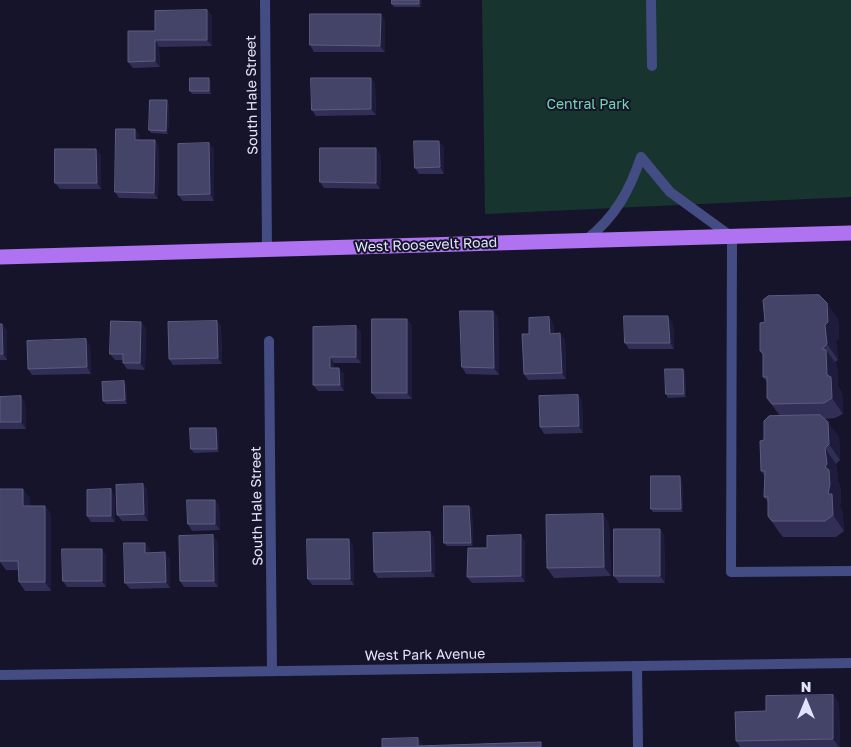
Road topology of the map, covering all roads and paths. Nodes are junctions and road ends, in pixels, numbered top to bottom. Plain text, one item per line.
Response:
1 (265, 0) edge
2 (651, 0) edge
3 (652, 66) dead end
4 (851, 234) edge
5 (732, 237) junction
6 (585, 241) junction
7 (267, 250) junction
8 (0, 257) edge
9 (269, 341) dead end
10 (851, 571) edge
11 (851, 663) edge
12 (637, 666) junction
13 (272, 671) junction
14 (0, 675) edge
15 (638, 747) edge

1 - 7 street, South Hale Street
2 - 3 street
4 - 5 main road, West Roosevelt Road
5 - 6 main road, West Roosevelt Road
5 - 6 street
5 - 10 street
6 - 7 main road, West Roosevelt Road
7 - 8 main road, West Roosevelt Road
9 - 13 street, South Hale Street
11 - 12 street, West Park Avenue
12 - 13 street, West Park Avenue
12 - 15 street
13 - 14 street, West Park Avenue

